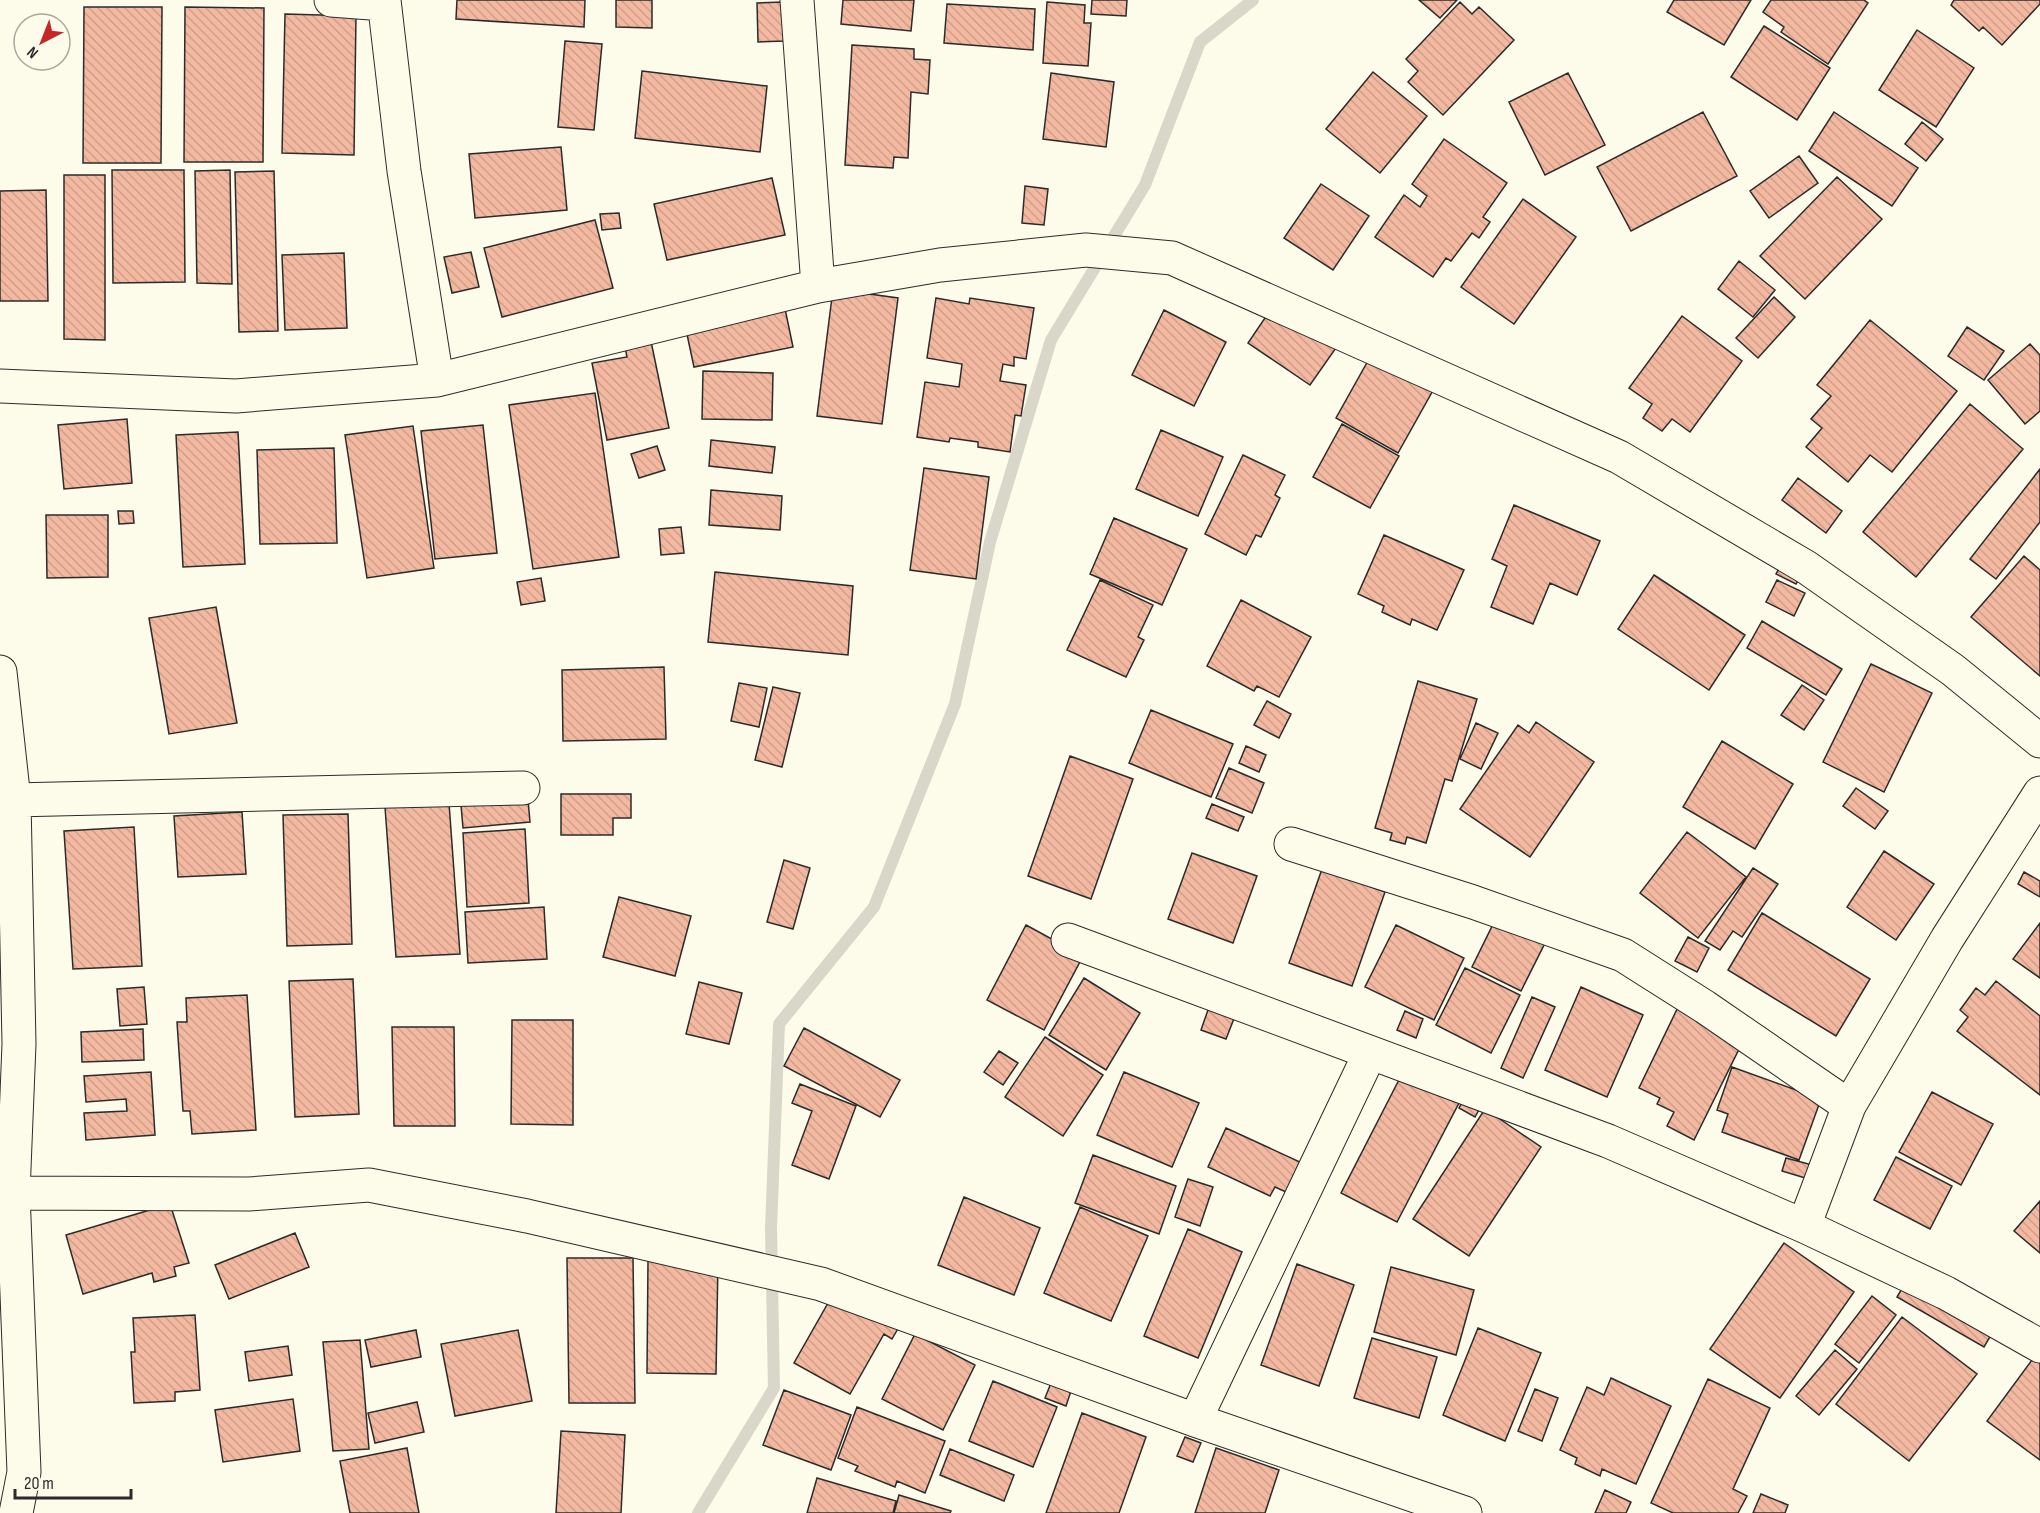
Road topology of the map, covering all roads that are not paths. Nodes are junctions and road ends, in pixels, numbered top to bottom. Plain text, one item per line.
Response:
1 (331, 0) edge
2 (797, 0) edge
3 (384, 2) edge
4 (818, 286) junction
5 (437, 380) junction
6 (0, 386) edge
7 (0, 672) edge
8 (2040, 741) edge
9 (524, 788) dead end
10 (2040, 793) edge
11 (14, 800) junction
12 (1291, 844) dead end
13 (1068, 940) dead end
14 (1370, 1053) junction
15 (1849, 1107) junction
16 (13, 1193) junction
17 (1804, 1226) junction
18 (2040, 1346) edge
19 (1195, 1420) junction
20 (16, 1513) edge
21 (1465, 1513) edge

1 - 3 street
2 - 4 street
3 - 5 street
4 - 5 street
4 - 8 street
5 - 6 street
7 - 11 street
9 - 11 street
10 - 15 street
11 - 16 street
12 - 15 street
13 - 14 street
14 - 17 street
14 - 19 street
15 - 17 street
16 - 19 street
16 - 20 street
17 - 18 street
19 - 21 street

